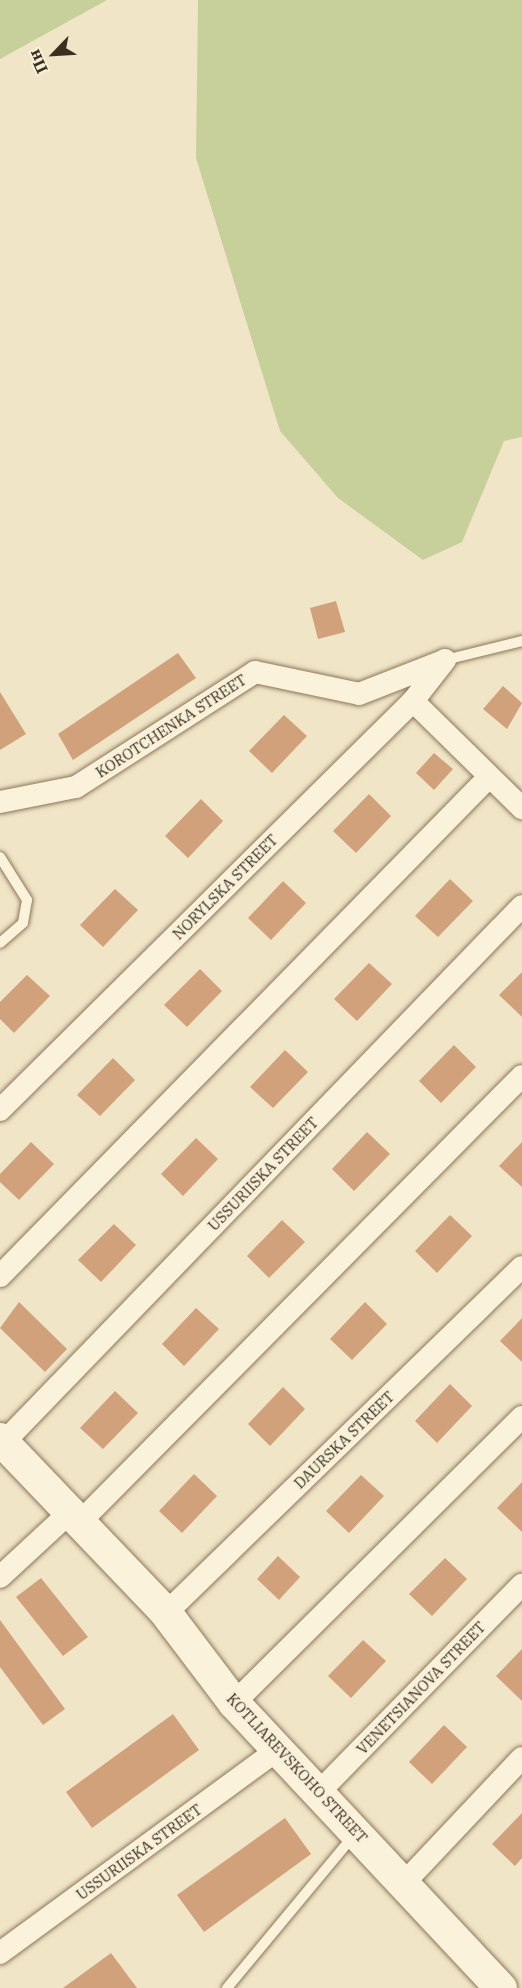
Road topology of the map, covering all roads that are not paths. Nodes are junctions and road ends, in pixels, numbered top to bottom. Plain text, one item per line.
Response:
1 (522, 641) edge
2 (445, 660) junction
3 (413, 701) junction
4 (488, 778) junction
5 (2, 805) edge
6 (522, 808) edge
7 (0, 858) edge
8 (522, 906) edge
9 (0, 943) edge
10 (522, 1076) edge
11 (0, 1110) edge
12 (522, 1267) edge
13 (0, 1276) edge
14 (522, 1417) edge
15 (2, 1440) edge
16 (74, 1518) junction
17 (0, 1577) edge
18 (522, 1585) edge
19 (166, 1613) junction
20 (234, 1703) junction
21 (277, 1750) junction
22 (522, 1758) edge
23 (319, 1792) junction
24 (357, 1832) junction
25 (405, 1882) junction
26 (0, 1953) edge
27 (226, 1988) edge
28 (501, 1988) edge

1 - 2 lane
2 - 3 street, NORYLSKA STREET
2 - 5 street, KOROTCHENKA STREET
3 - 4 street
3 - 11 street, NORYLSKA STREET
4 - 6 street
4 - 13 street
7 - 9 lane
8 - 15 street, USSURIISKA STREET
10 - 16 street
12 - 19 street, DAURSKA STREET
14 - 20 street
15 - 16 street, KOTLIAREVSKOHO STREET
16 - 17 street
16 - 19 street, KOTLIAREVSKOHO STREET
18 - 23 street, VENETSIANOVA STREET
19 - 20 street, KOTLIAREVSKOHO STREET
20 - 21 street, KOTLIAREVSKOHO STREET
21 - 23 street, KOTLIAREVSKOHO STREET
21 - 26 street, USSURIISKA STREET
22 - 25 street
23 - 24 street, KOTLIAREVSKOHO STREET
24 - 25 street, KOTLIAREVSKOHO STREET
24 - 27 lane
25 - 28 street, KOTLIAREVSKOHO STREET

